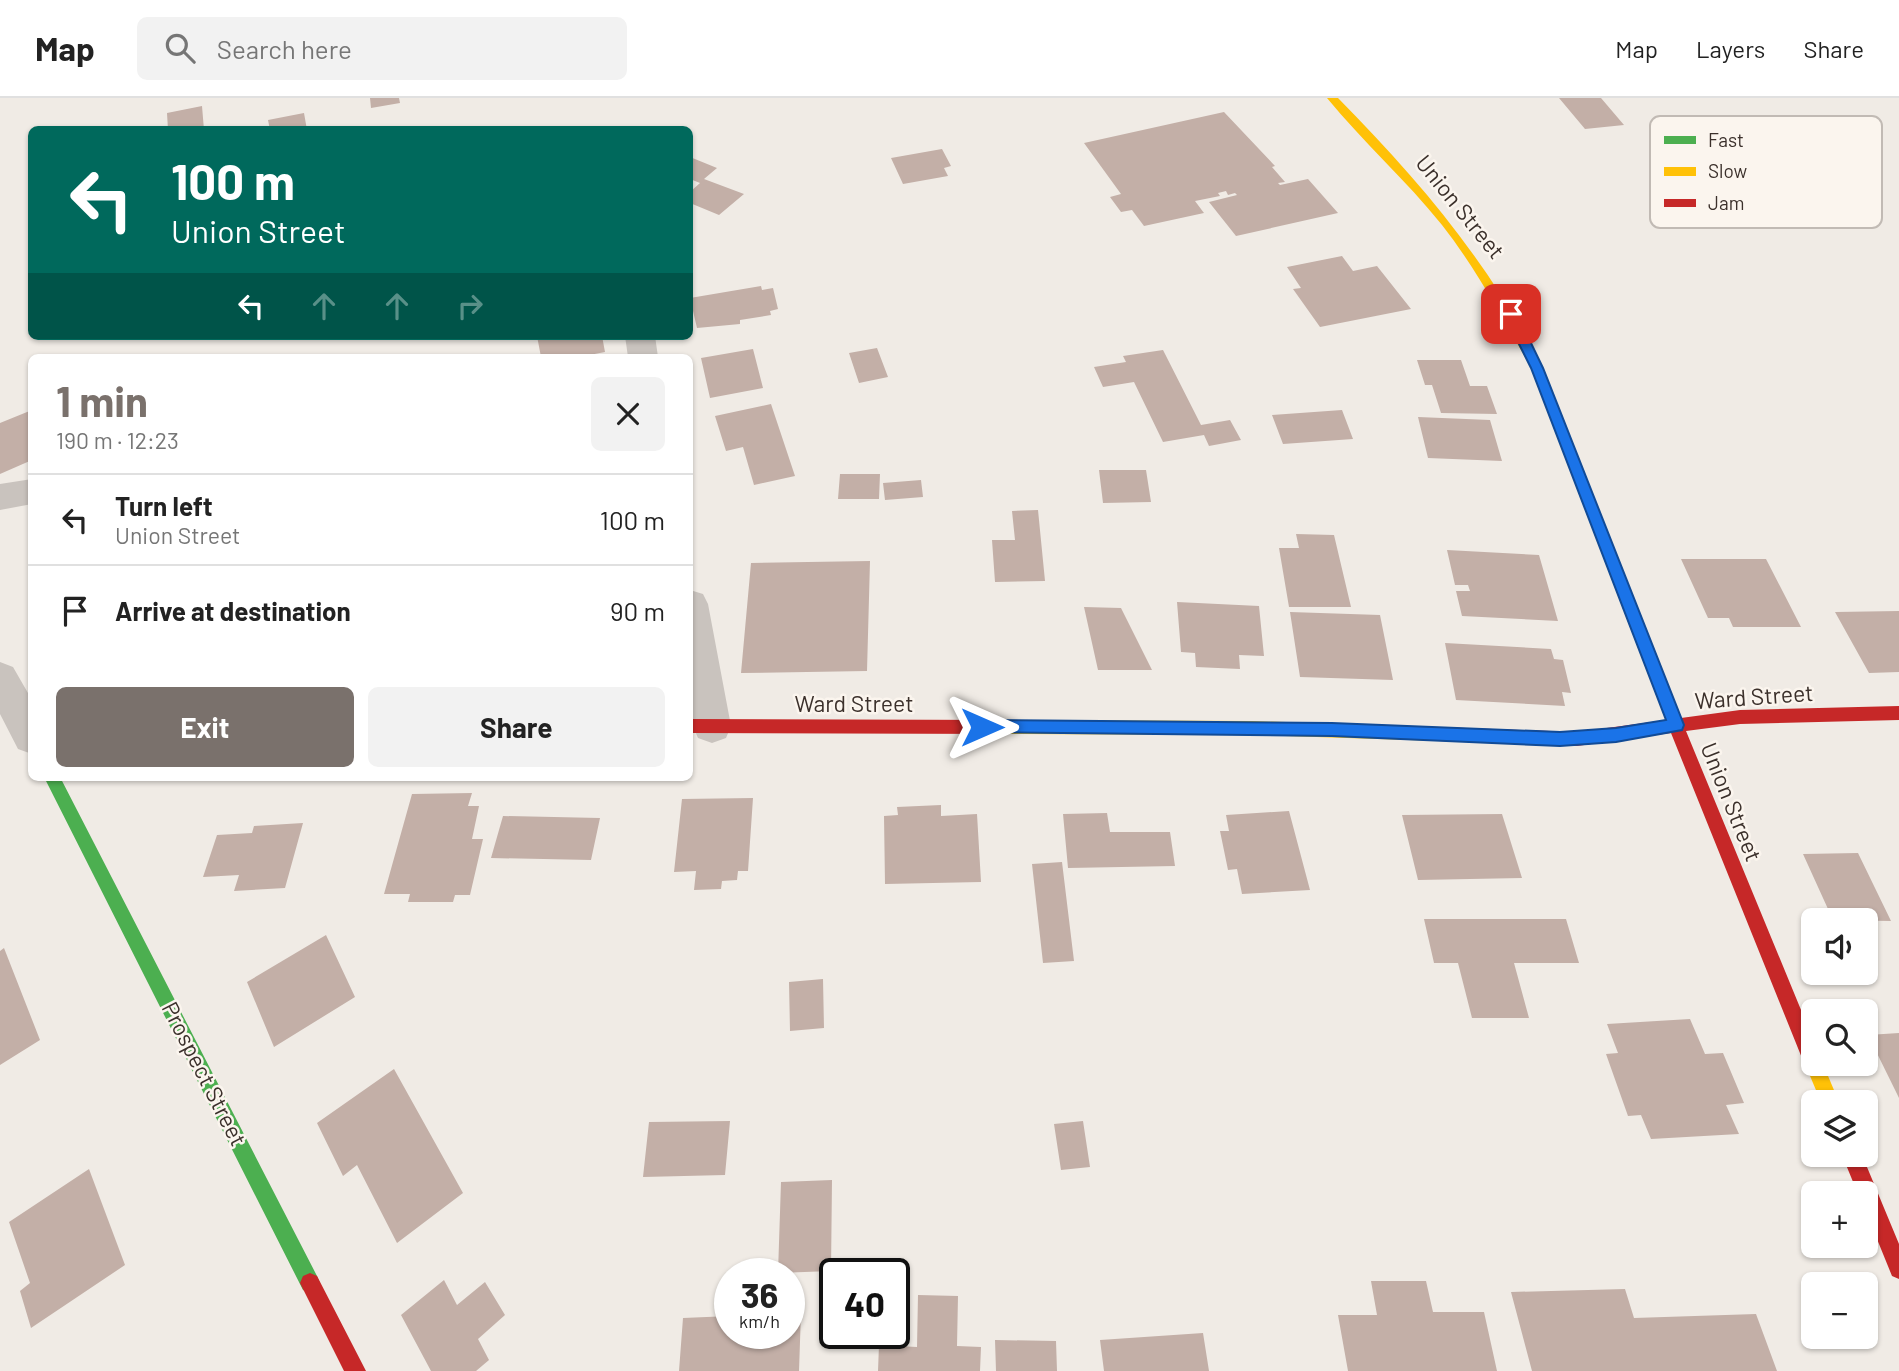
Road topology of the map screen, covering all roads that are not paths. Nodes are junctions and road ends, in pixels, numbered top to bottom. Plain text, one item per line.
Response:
1 (1332, 98) edge
2 (28, 492) edge
3 (0, 497) edge
4 (693, 637) edge
5 (0, 678) edge
6 (1899, 713) edge
7 (1676, 725) junction
8 (701, 726) edge
9 (28, 730) edge
10 (54, 781) edge
11 (1801, 1030) edge
12 (1857, 1167) edge
13 (1899, 1269) edge
14 (355, 1371) edge

1 - 7 street, Union Street
2 - 3 street
4 - 8 street
5 - 9 street
6 - 7 street, Ward Street
7 - 8 street, Ward Street
7 - 11 street, Union Street
10 - 14 street, Prospect Street
12 - 13 street

